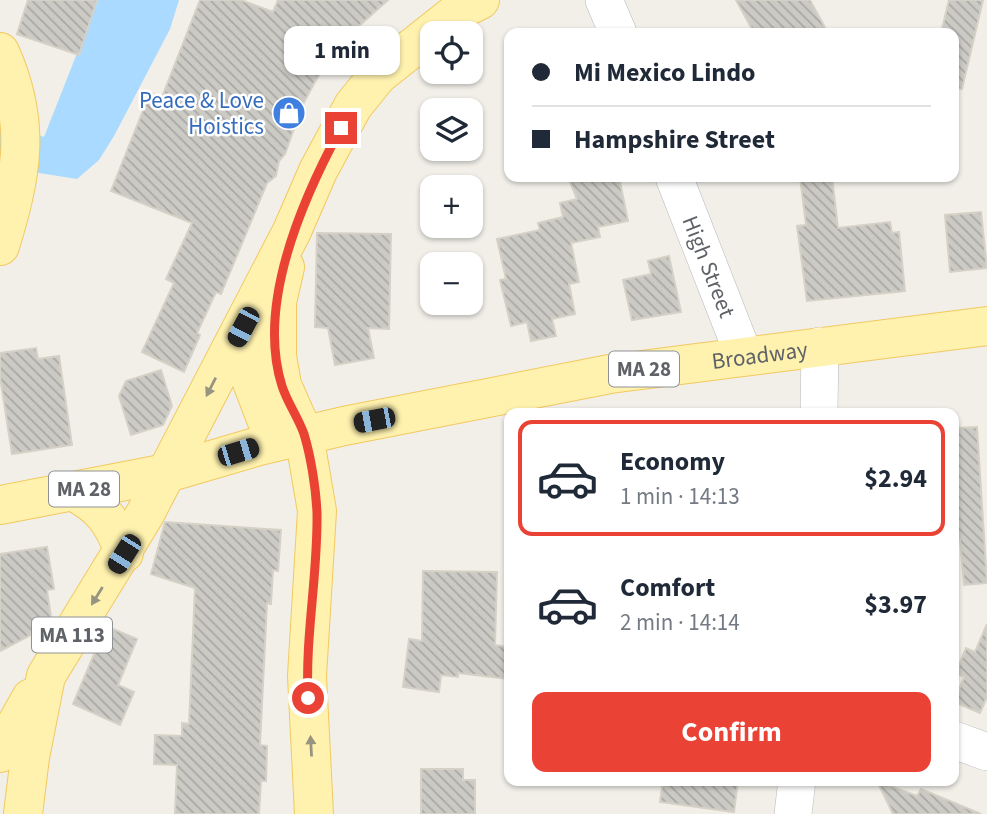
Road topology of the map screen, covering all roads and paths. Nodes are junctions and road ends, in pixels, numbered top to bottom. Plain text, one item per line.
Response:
1 (480, 0) edge
2 (604, 0) edge
3 (616, 28) edge
4 (0, 52) edge
5 (676, 182) edge
6 (292, 231) junction
7 (0, 246) edge
8 (987, 326) edge
9 (243, 327) junction
10 (820, 346) junction
11 (744, 356) junction
12 (820, 408) edge
13 (289, 438) junction
14 (167, 472) junction
15 (72, 491) junction
16 (0, 505) edge
17 (124, 554) junction
18 (46, 676) junction
19 (959, 742) edge
20 (987, 752) edge
21 (0, 753) edge
22 (796, 786) edge
23 (23, 814) edge
24 (314, 814) edge
25 (793, 814) edge

1 - 6 main road, MA 113
2 - 3 street
4 - 7 main road
5 - 11 street, High Street
6 - 9 main road, MA 113
6 - 13 main road, MA 113
8 - 10 main road, Broadway / MA 28
9 - 13 main road
9 -> 14 main road, MA 113
10 - 11 main road, Broadway / MA 28
10 - 12 street
11 - 13 main road, Broadway / MA 28
13 - 14 main road, Broadway / MA 28
24 -> 13 main road, MA 113
14 - 15 main road, Broadway / MA 28
14 - 17 main road, MA 113
15 - 16 main road, Broadway / MA 28
15 - 17 main road
17 -> 18 main road, MA 113
18 - 21 main road
18 - 23 main road, MA 113
19 - 20 street
22 - 25 street

